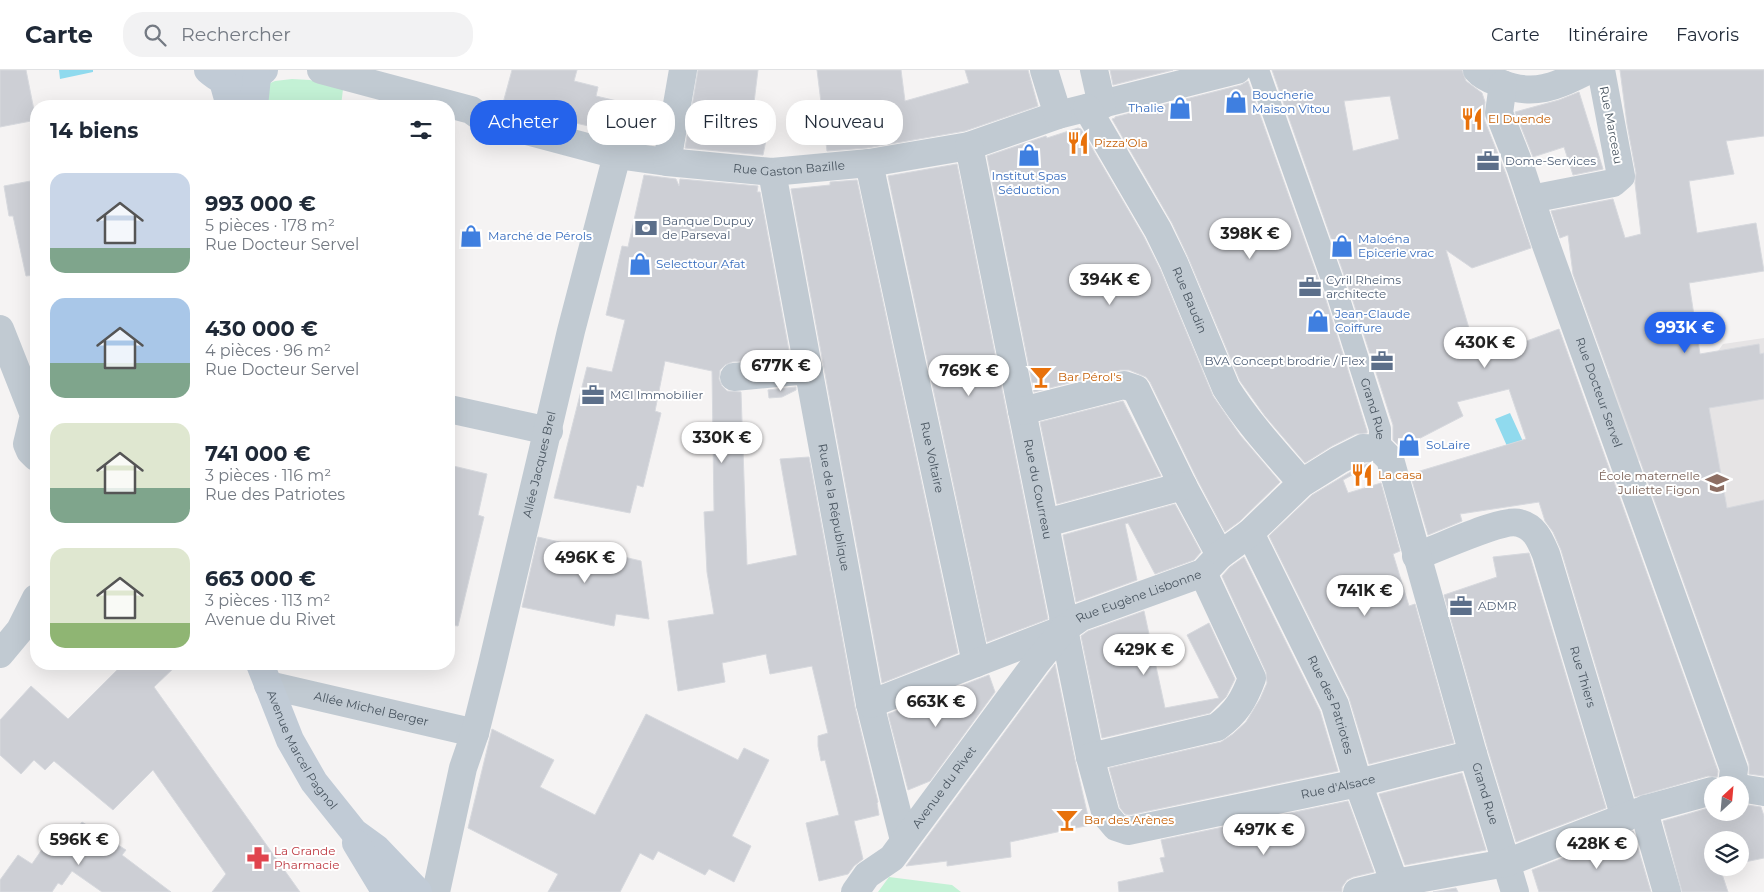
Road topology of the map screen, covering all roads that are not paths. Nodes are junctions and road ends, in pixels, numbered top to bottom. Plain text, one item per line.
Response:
1 (683, 70) edge
2 (1044, 70) edge
3 (1094, 70) edge
4 (1237, 70) edge
5 (1258, 70) edge
6 (1477, 70) edge
7 (1589, 70) edge
8 (1601, 70) edge
9 (260, 73) edge
10 (332, 73) edge
11 (1502, 84) junction
12 (221, 86) edge
13 (255, 100) edge
14 (433, 100) edge
15 (455, 106) edge
16 (1094, 106) junction
17 (1058, 115) junction
18 (969, 146) junction
19 (616, 155) junction
20 (667, 162) junction
21 (869, 163) junction
22 (772, 172) junction
23 (1531, 199) junction
24 (0, 329) edge
25 (809, 370) junction
26 (734, 378) dead end
27 (30, 403) edge
28 (455, 410) edge
29 (1022, 411) junction
30 (549, 432) junction
31 (30, 433) edge
32 (1380, 449) junction
33 (30, 451) edge
34 (1302, 483) junction
35 (1183, 486) junction
36 (1046, 523) junction
37 (1250, 533) junction
38 (1416, 556) junction
39 (1211, 564) junction
40 (30, 610) edge
41 (1064, 629) junction
42 (0, 654) edge
43 (976, 663) junction
44 (264, 675) edge
45 (870, 704) junction
46 (475, 733) junction
47 (1473, 754) junction
48 (1090, 757) junction
49 (1733, 776) edge
50 (1358, 783) junction
51 (1749, 790) edge
52 (1764, 792) edge
53 (1704, 793) edge
54 (1635, 814) junction
55 (1116, 827) joint
56 (354, 832) junction
57 (904, 840) junction
58 (1506, 863) junction
59 (1397, 887) edge
60 (388, 892) edge
61 (418, 892) edge
62 (436, 892) edge
63 (855, 892) edge
64 (1357, 892) edge
65 (1515, 892) edge
66 (1667, 892) edge

1 - 20 street
2 - 17 street
3 - 16 street, Rue Baudin
4 - 16 street, Rue Gaston Bazille
5 - 32 street, Grand Rue
6 - 11 street
7 - 11 street
8 - 23 street, Rue Marceau
9 - 12 main road
9 - 13 main road
10 - 14 street, Rue Gaston Bazille
11 - 23 street, Rue Docteur Servel
15 - 19 street, Rue Gaston Bazille
16 - 17 street, Rue Gaston Bazille
16 - 34 street, Rue Baudin
17 - 18 street, Rue Gaston Bazille
18 - 21 street, Rue Gaston Bazille
18 - 29 street, Rue du Courreau
19 - 20 street, Rue Gaston Bazille
19 - 30 street, Allée Jacques Brel
20 - 22 street, Rue Gaston Bazille
21 - 22 street, Rue Gaston Bazille
21 - 43 street, Rue Voltaire
22 - 25 street, Rue de la République
23 - 49 street, Rue Docteur Servel
24 - 27 street
25 - 26 street
25 - 45 street, Rue de la République
28 - 30 street
29 - 35 street
29 - 36 street, Rue du Courreau
30 - 46 street, Allée Jacques Brel
31 - 33 street
32 - 34 street, Rue Eugène Lisbonne
32 - 38 street, Grand Rue
34 - 37 street, Rue Eugène Lisbonne
35 - 36 street
35 - 39 street
36 - 41 street, Rue du Courreau
37 - 39 street, Rue Eugène Lisbonne
37 - 50 street, Rue des Patriotes
38 - 47 street, Grand Rue
38 - 54 street, Rue Thiers
39 - 41 street, Rue Eugène Lisbonne
39 - 48 street
40 - 42 street
41 - 43 street, Rue Eugène Lisbonne
41 - 48 street, Rue du Courreau
41 - 57 street, Avenue du Rivet
43 - 45 street, Rue Eugène Lisbonne
44 - 46 street, Allée Michel Berger
44 - 56 main road, Avenue Marcel Pagnol
45 - 57 street, Rue de la République
46 - 62 street, Allée Jacques Brel
47 - 50 street, Rue d'Alsace
47 - 58 street, Grand Rue
48 - 55 street, Rue du Courreau
50 - 55 street, Rue d'Alsace
50 - 59 street, Rue des Patriotes
51 - 52 street
53 - 54 street
54 - 58 street
54 - 66 street, Rue Thiers
56 - 60 main road, Avenue Marcel Pagnol
56 - 61 main road, Avenue Marcel Pagnol
57 - 63 street, Avenue du Rivet
58 - 59 street
58 - 65 street, Grand Rue
59 - 64 street

